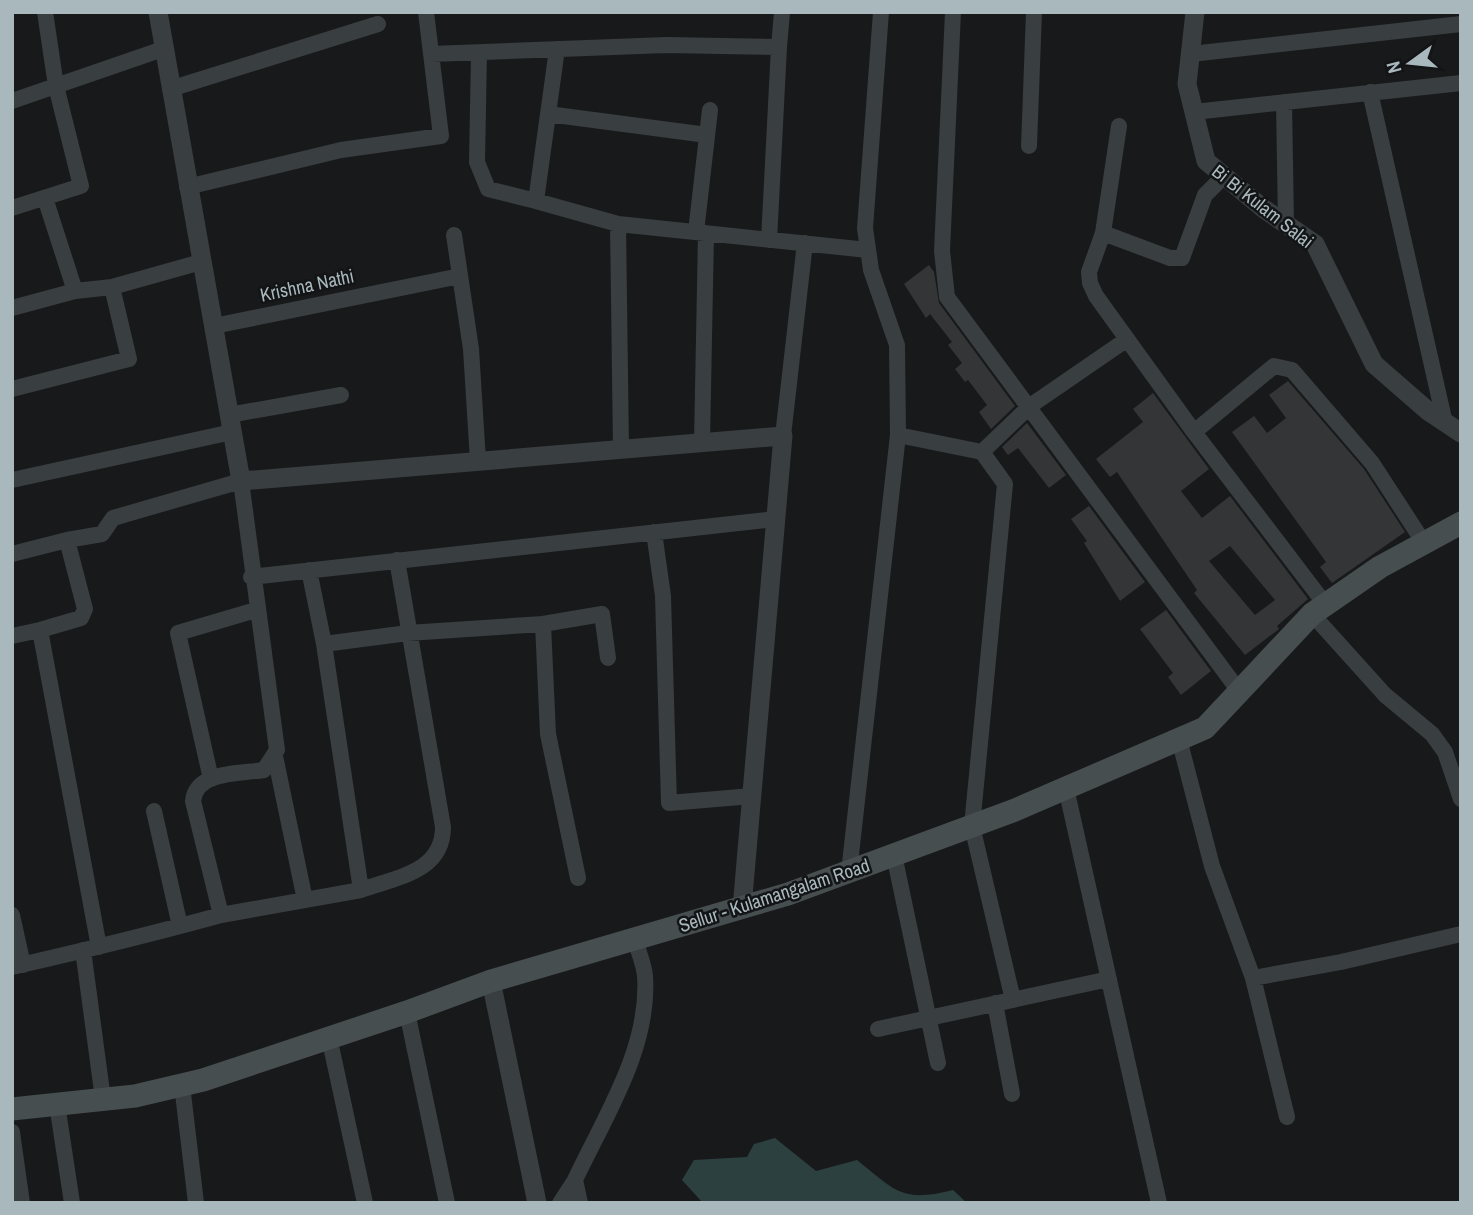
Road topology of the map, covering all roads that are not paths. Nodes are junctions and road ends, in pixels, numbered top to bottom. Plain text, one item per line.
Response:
1 (45, 12) edge
2 (158, 12) edge
3 (426, 12) edge
4 (782, 12) edge
5 (881, 12) edge
6 (953, 12) edge
7 (1034, 12) edge
8 (1195, 12) edge
9 (1435, 19) edge
10 (378, 24) dead end
11 (1460, 27) edge
12 (779, 47) junction
13 (163, 49) junction
14 (557, 49) junction
15 (479, 52) junction
16 (431, 54) junction
17 (1191, 54) junction
18 (1461, 83) edge
19 (56, 86) junction
20 (170, 89) junction
21 (1370, 92) junction
22 (12, 101) edge
23 (1284, 102) junction
24 (710, 110) dead end
25 (1194, 112) junction
26 (548, 114) junction
27 (1119, 126) dead end
28 (707, 135) junction
29 (1030, 146) dead end
30 (1224, 176) junction
31 (187, 187) junction
32 (45, 198) junction
33 (536, 201) junction
34 (12, 208) edge
35 (618, 224) junction
36 (1286, 224) junction
37 (701, 233) junction
38 (1103, 233) junction
39 (454, 235) dead end
40 (769, 240) junction
41 (805, 243) junction
42 (868, 250) junction
43 (201, 262) junction
44 (460, 276) junction
45 (112, 287) junction
46 (75, 291) junction
47 (12, 308) edge
48 (214, 326) junction
49 (1126, 340) junction
50 (12, 389) edge
51 (341, 395) dead end
52 (1030, 406) junction
53 (230, 424) junction
54 (1453, 428) edge
55 (1194, 432) junction
56 (898, 435) junction
57 (783, 436) junction
58 (702, 443) junction
59 (621, 450) junction
60 (982, 452) junction
61 (478, 461) junction
62 (12, 480) edge
63 (241, 481) junction
64 (776, 519) junction
65 (1461, 523) edge
66 (654, 532) junction
67 (67, 540) junction
68 (1424, 543) junction
69 (12, 554) edge
70 (397, 560) junction
71 (309, 570) junction
72 (251, 577) junction
73 (1318, 609) junction
74 (256, 610) junction
75 (543, 624) junction
76 (40, 630) junction
77 (408, 633) junction
78 (12, 636) edge
79 (324, 644) junction
80 (608, 658) dead end
81 (1239, 691) junction
82 (1178, 739) junction
83 (275, 756) junction
84 (211, 779) junction
85 (1066, 788) junction
86 (752, 796) junction
87 (1461, 799) edge
88 (154, 811) dead end
89 (972, 826) junction
90 (894, 855) junction
91 (849, 872) junction
92 (578, 878) dead end
93 (362, 890) junction
94 (305, 900) junction
95 (743, 908) junction
96 (12, 915) edge
97 (221, 915) junction
98 (180, 926) junction
99 (1461, 934) edge
100 (635, 939) junction
101 (91, 948) junction
102 (18, 966) edge
103 (1253, 978) junction
104 (1109, 979) junction
105 (491, 981) junction
106 (1013, 1000) junction
107 (995, 1003) junction
108 (407, 1012) junction
109 (929, 1018) junction
110 (878, 1029) dead end
111 (329, 1037) junction
112 (938, 1063) dead end
113 (182, 1085) junction
114 (1012, 1094) dead end
115 (103, 1099) junction
116 (57, 1104) junction
117 (12, 1109) edge
118 (1287, 1117) dead end
119 (12, 1132) edge
120 (575, 1180) junction
121 (22, 1203) edge
122 (72, 1203) edge
123 (196, 1203) edge
124 (365, 1203) edge
125 (447, 1203) edge
126 (537, 1203) edge
127 (560, 1203) edge
128 (580, 1203) edge
129 (1159, 1203) edge

1 - 19 street
2 - 13 street
3 - 16 street
4 - 12 street
5 - 42 street
6 - 52 street
7 - 29 street
8 - 17 street, Bi Bi Kulam Salai
9 - 11 street
9 - 17 street
10 - 20 street
12 - 14 street
12 - 40 street
13 - 19 street
13 - 20 street
14 - 15 street
14 - 26 street
15 - 16 street
15 - 33 street
16 - 31 street
17 - 25 street, Bi Bi Kulam Salai
18 - 21 street
19 - 22 street
19 - 32 street
20 - 31 street
21 - 23 street
21 - 54 street
23 - 25 street
23 - 36 street
24 - 28 street
25 - 30 street, Bi Bi Kulam Salai
26 - 28 street
26 - 33 street
27 - 38 street
28 - 37 street
30 - 36 street, Bi Bi Kulam Salai
30 - 38 street
31 - 43 street
32 - 34 street
32 - 46 street
33 - 35 street
35 - 37 street
35 - 59 street
36 - 54 street, Bi Bi Kulam Salai
37 - 40 street
37 - 58 street
38 - 49 street
39 - 44 street
40 - 41 street
41 - 42 street
41 - 57 street
42 - 56 street
43 - 45 street
43 - 48 street
44 - 48 street, Krishna Nathi
44 - 61 street
45 - 46 street
45 - 50 street
46 - 47 street
48 - 53 street
49 - 52 street
49 - 55 street
51 - 53 street
52 - 60 street
52 - 81 street
53 - 62 street
53 - 63 street
55 - 68 street
55 - 73 street
56 - 60 street
56 - 91 street
57 - 58 street
57 - 64 street
58 - 59 street
59 - 61 street
60 - 89 street
61 - 63 street
63 - 67 street
63 - 72 street
64 - 66 street
64 - 86 street
65 - 68 main road, Sellur - Kulamangalam Road
66 - 70 street
66 - 86 street
67 - 69 street
67 - 76 street
68 - 73 main road, Sellur - Kulamangalam Road
70 - 71 street
70 - 77 street
71 - 72 street
71 - 79 street
72 - 74 street
73 - 81 main road, Sellur - Kulamangalam Road
73 - 87 street
74 - 83 street
74 - 84 street
75 - 77 street
75 - 80 street
75 - 92 street
76 - 78 street
76 - 101 street
77 - 79 street
77 - 93 street
79 - 93 street
81 - 82 main road, Sellur - Kulamangalam Road
82 - 85 main road, Sellur - Kulamangalam Road
82 - 103 street
83 - 84 street
83 - 94 street
84 - 97 street
85 - 89 main road, Sellur - Kulamangalam Road
85 - 104 street
86 - 95 street
88 - 98 street
89 - 90 main road, Sellur - Kulamangalam Road
89 - 106 street
90 - 91 main road, Sellur - Kulamangalam Road
90 - 109 street
91 - 95 main road, Sellur - Kulamangalam Road
93 - 94 street
94 - 97 street
95 - 100 main road, Sellur - Kulamangalam Road
96 - 102 street
97 - 98 street
98 - 101 street
99 - 103 street
100 - 105 main road, Sellur - Kulamangalam Road
100 - 120 street
101 - 102 street
101 - 115 street
103 - 118 street
104 - 106 street
104 - 129 street
105 - 108 main road, Sellur - Kulamangalam Road
105 - 126 street
106 - 107 street
107 - 109 street
107 - 114 street
108 - 111 main road, Sellur - Kulamangalam Road
108 - 125 street
109 - 110 street
109 - 112 street
111 - 113 main road, Sellur - Kulamangalam Road
111 - 124 street
113 - 115 main road, Sellur - Kulamangalam Road
113 - 123 street
115 - 116 main road, Sellur - Kulamangalam Road
116 - 117 main road, Sellur - Kulamangalam Road
116 - 122 street
119 - 121 street
120 - 127 street
120 - 128 street

